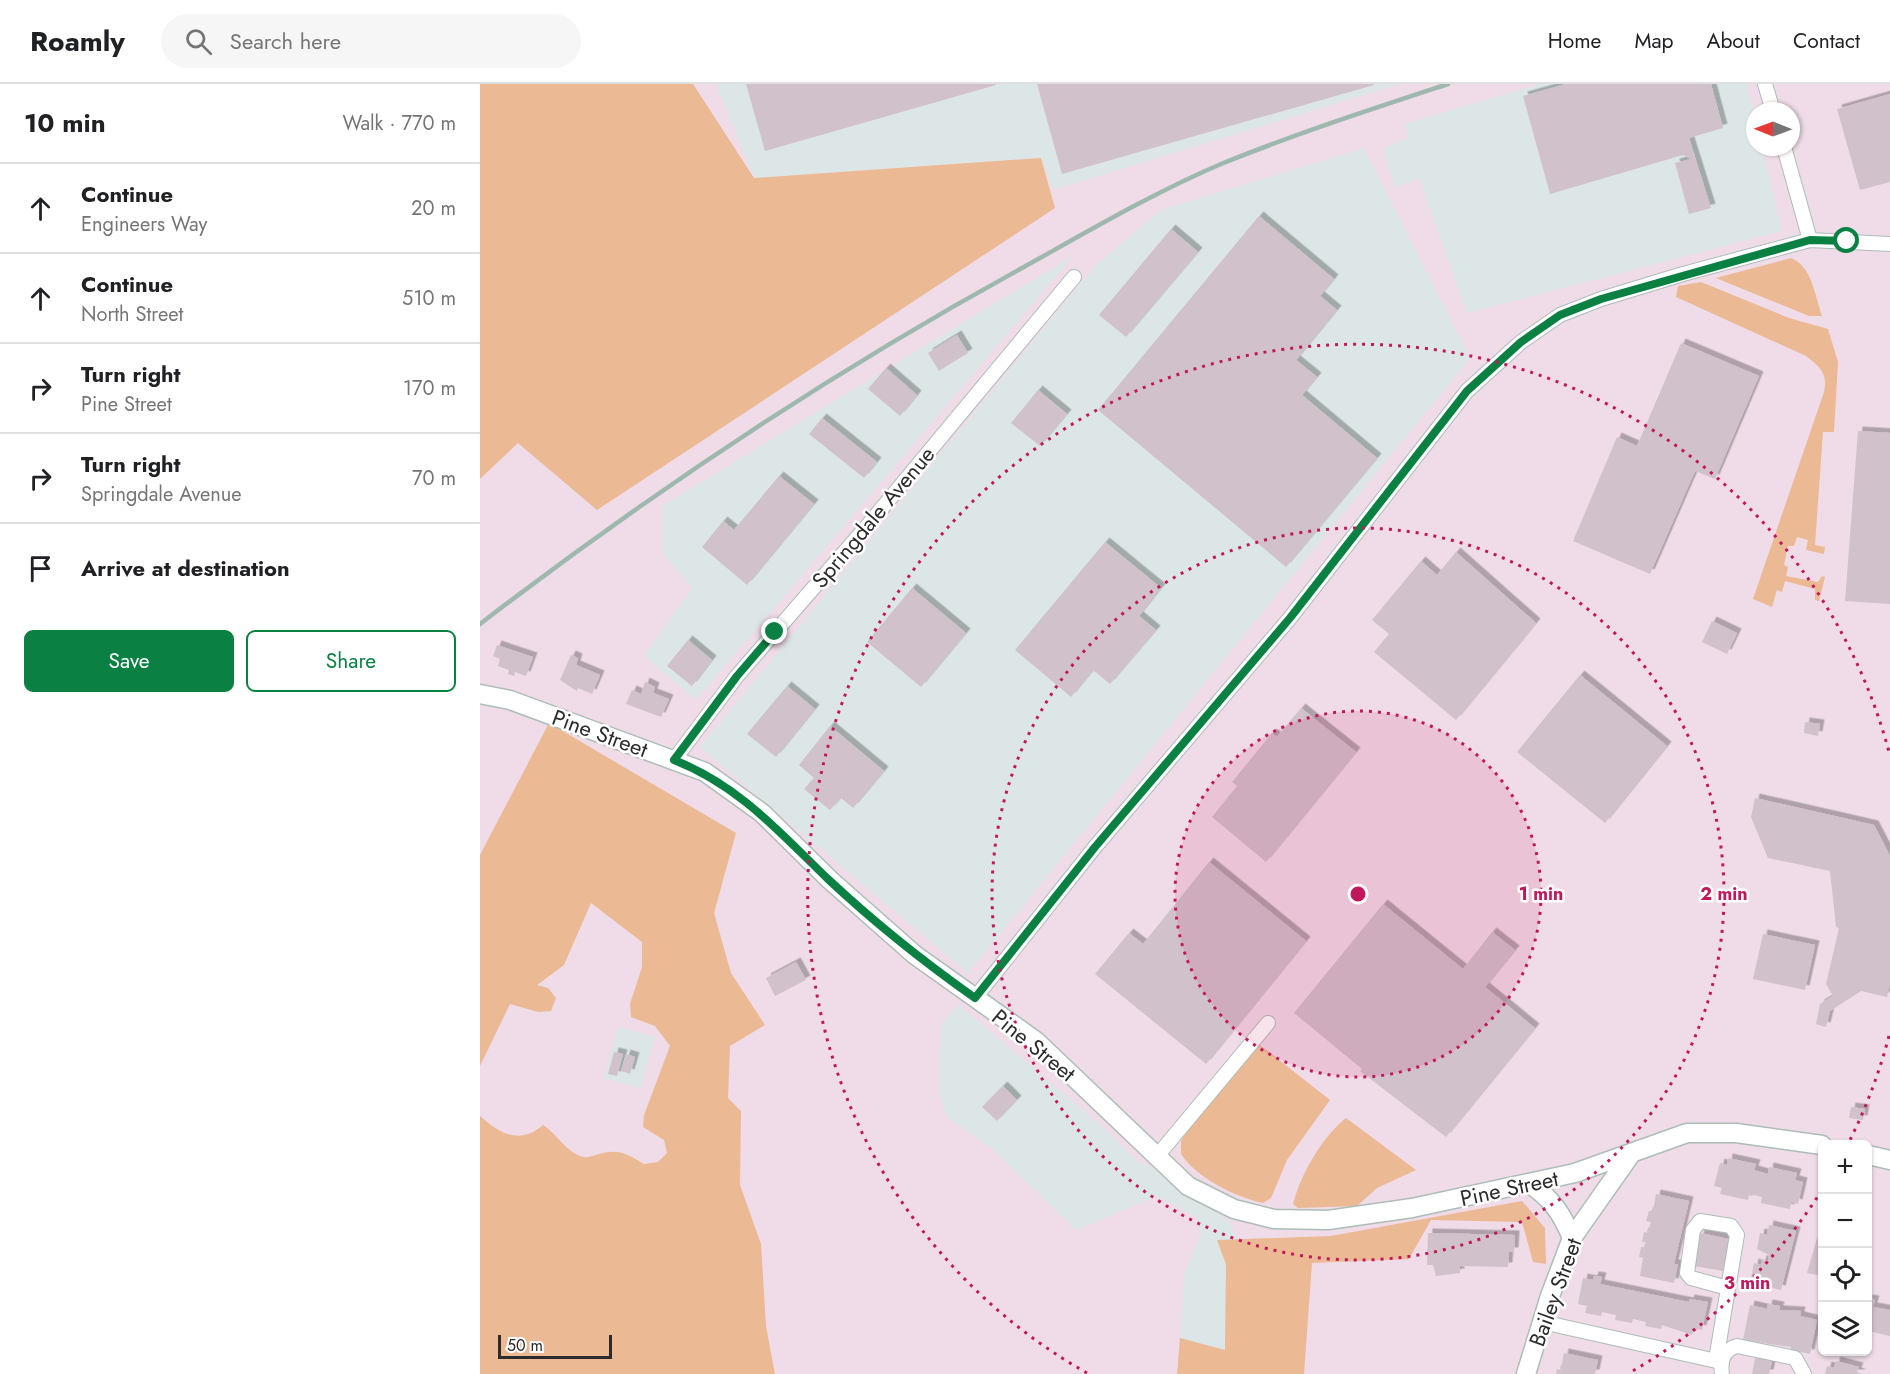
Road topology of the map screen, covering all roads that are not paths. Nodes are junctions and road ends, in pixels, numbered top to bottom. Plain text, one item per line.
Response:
1 (1766, 84) edge
2 (1771, 102) edge
3 (1787, 156) edge
4 (1810, 240) junction
5 (1890, 244) edge
6 (1074, 277) dead end
7 (480, 694) edge
8 (674, 760) junction
9 (975, 998) junction
10 (1268, 1023) dead end
11 (1818, 1144) edge
12 (1631, 1154) junction
13 (1158, 1155) junction
14 (1872, 1156) edge
15 (1890, 1160) edge
16 (1530, 1184) junction
17 (1572, 1238) junction
18 (1728, 1288) junction
19 (1542, 1322) junction
20 (1720, 1365) edge
21 (1526, 1374) edge
22 (1804, 1374) edge

1 - 2 street
3 - 4 street
4 - 5 street
4 - 9 street
6 - 8 street, Springdale Avenue
7 - 8 street, Pine Street
8 - 9 street, Pine Street
9 - 13 street, Pine Street
10 - 13 street
11 - 12 street, Pine Street
12 - 16 street, Pine Street
12 - 17 street, Bailey Street
13 - 16 street, Pine Street
14 - 15 street
16 - 17 street
17 - 19 street, Bailey Street
18 - 18 street
18 - 20 street
19 - 20 street
19 - 21 street, Bailey Street
20 - 22 street

